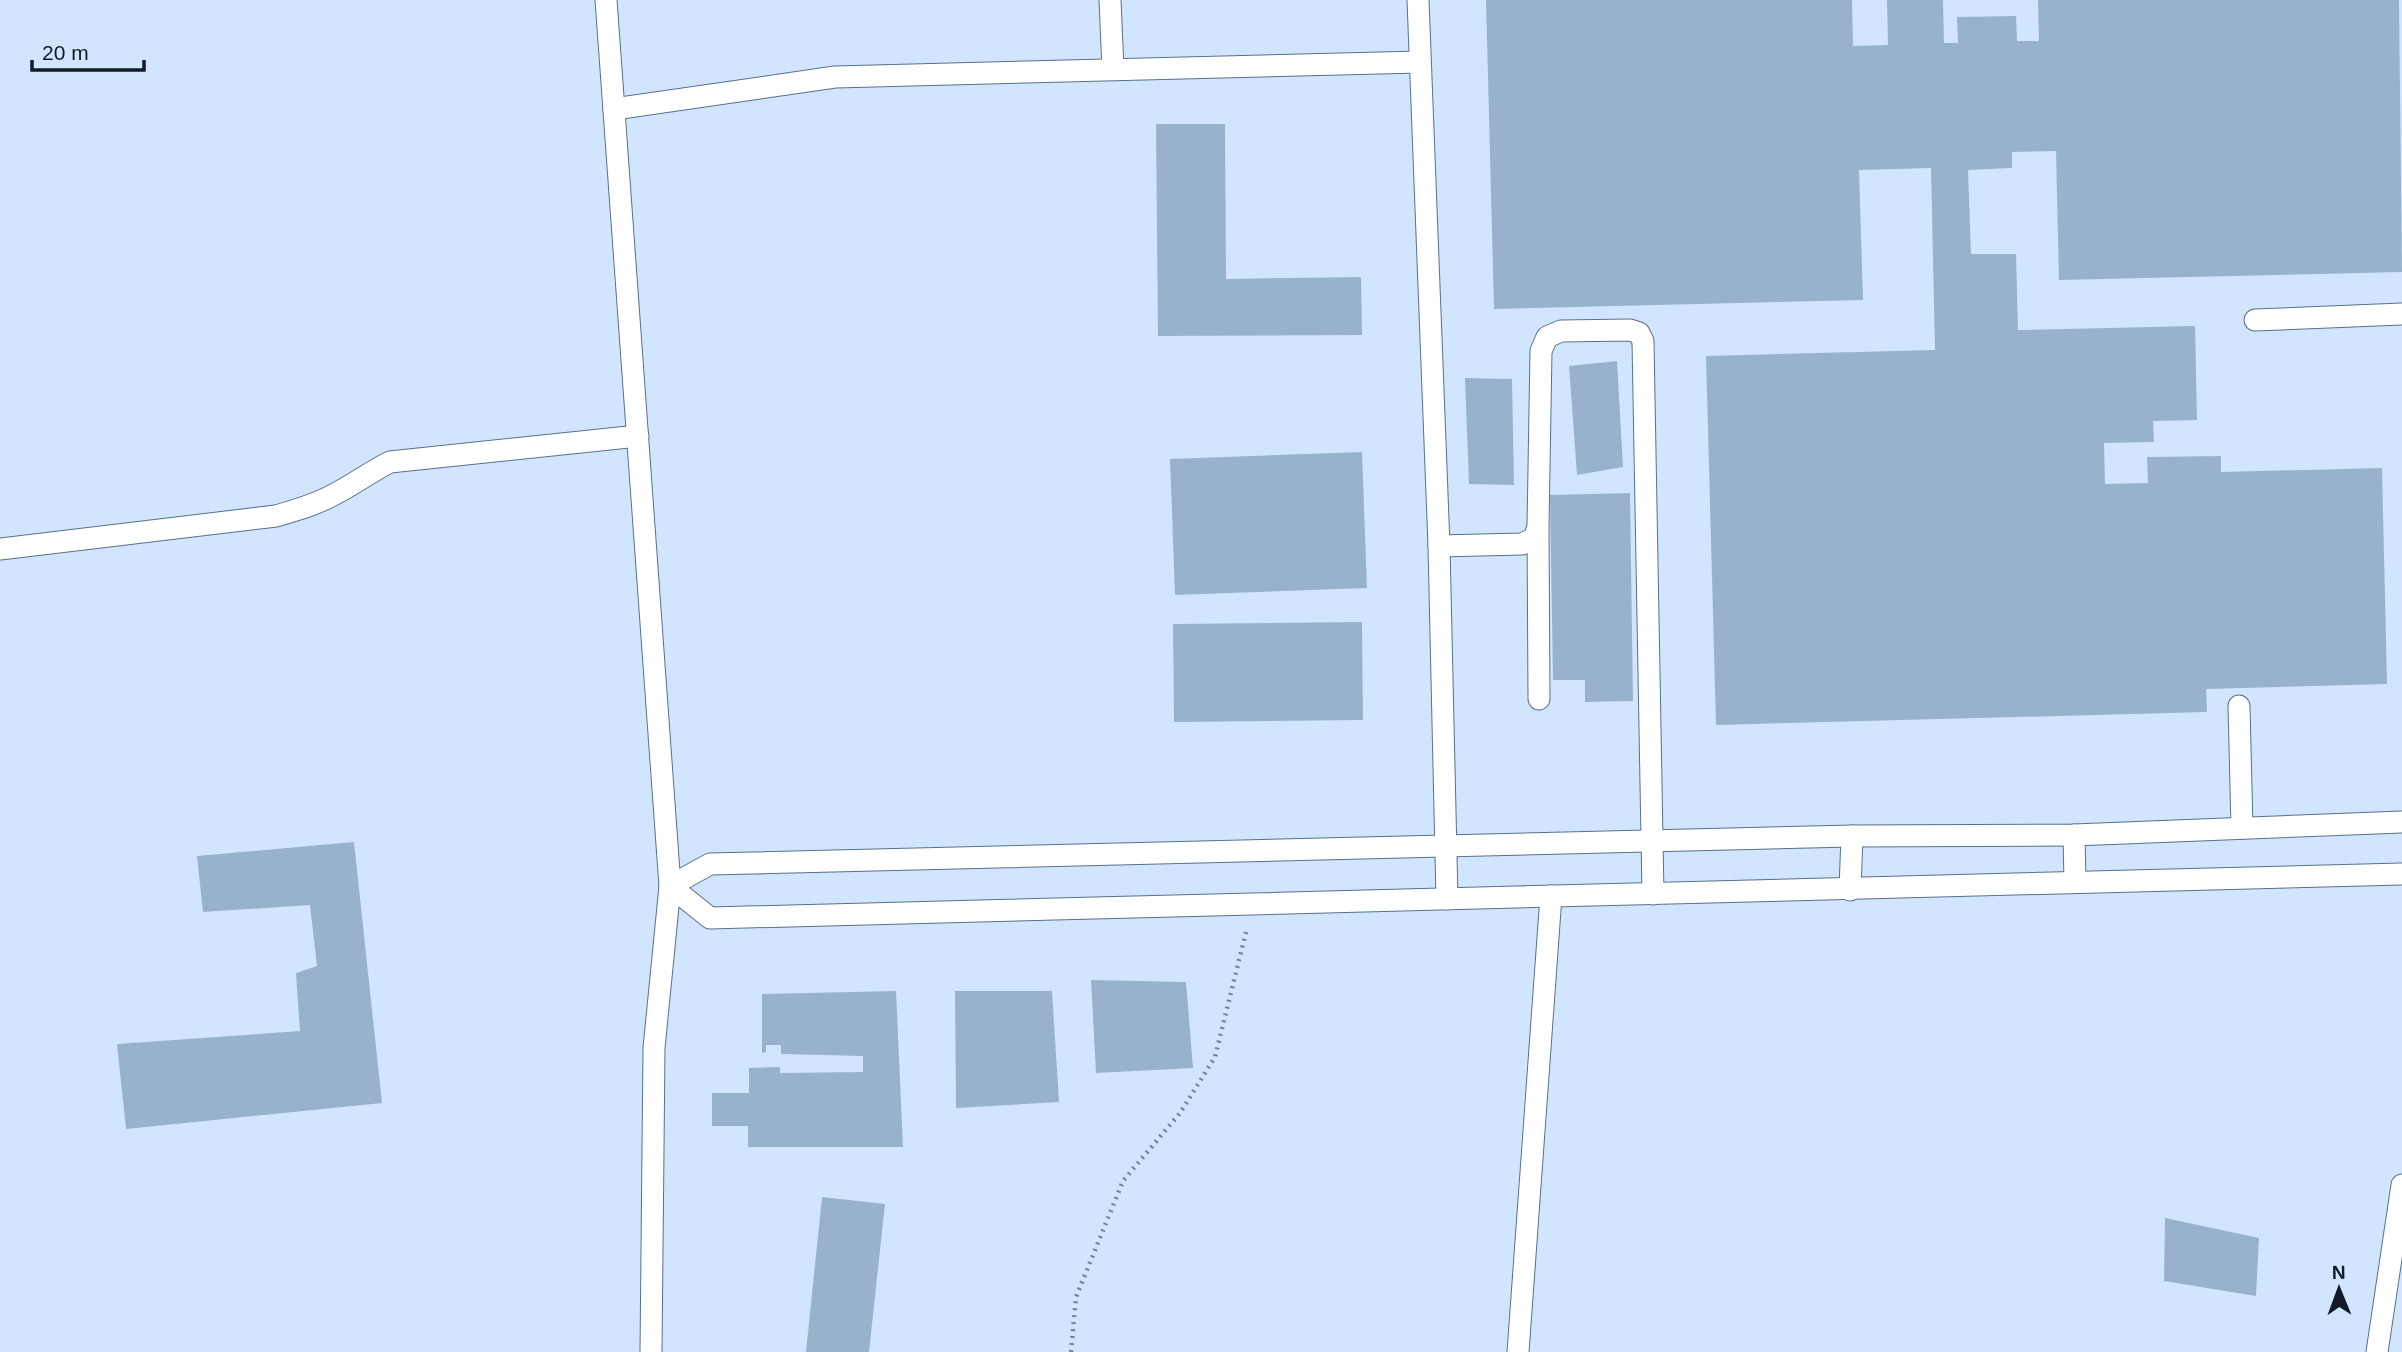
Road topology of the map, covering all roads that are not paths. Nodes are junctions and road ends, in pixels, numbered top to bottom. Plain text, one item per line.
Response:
1 (606, 0) edge
2 (1110, 0) edge
3 (1418, 0) edge
4 (1420, 62) junction
5 (1113, 69) junction
6 (614, 109) junction
7 (2402, 314) edge
8 (2255, 320) dead end
9 (638, 436) junction
10 (1538, 527) junction
11 (1439, 546) junction
12 (0, 549) edge
13 (1539, 699) dead end
14 (2239, 706) dead end
15 (2402, 822) edge
16 (2242, 828) junction
17 (2074, 835) junction
18 (1852, 836) junction
19 (1652, 840) junction
20 (1446, 846) junction
21 (2402, 874) edge
22 (2075, 882) junction
23 (670, 886) junction
24 (1850, 890) junction
25 (1653, 894) junction
26 (1550, 896) junction
27 (1447, 899) junction
28 (2402, 1185) edge
29 (651, 1352) edge
30 (1518, 1352) edge
31 (2377, 1352) edge

1 - 6 lane
2 - 5 lane
3 - 4 lane
4 - 5 lane
4 - 11 lane
5 - 6 lane
6 - 9 lane
7 - 8 lane
9 - 12 lane
9 - 23 lane
10 - 11 lane
10 - 13 lane
10 - 19 lane
11 - 20 lane
14 - 16 lane
15 - 16 lane
16 - 17 lane
17 - 18 lane
17 - 22 lane
18 - 19 lane
18 - 24 lane
19 - 20 lane
19 - 25 lane
20 - 23 lane
20 - 27 lane
21 - 22 lane
22 - 24 lane
23 - 27 lane
23 - 29 lane
24 - 25 lane
25 - 26 lane
26 - 27 lane
26 - 30 lane
28 - 31 lane

